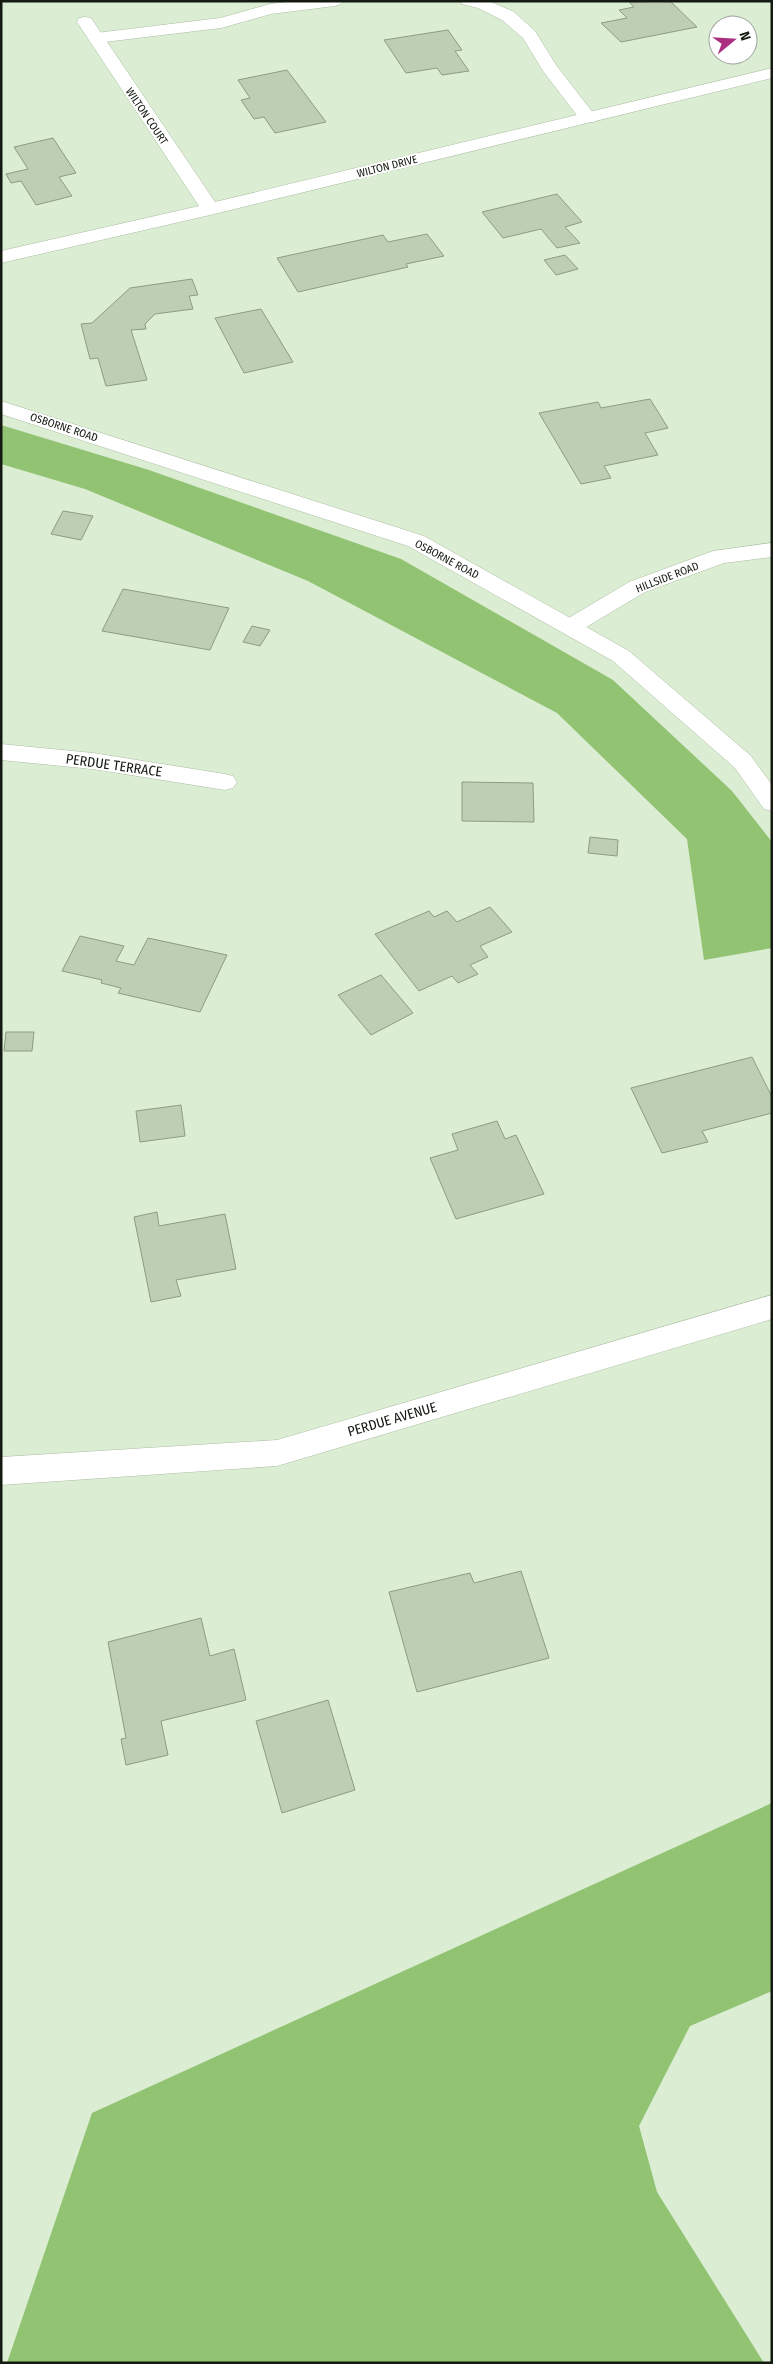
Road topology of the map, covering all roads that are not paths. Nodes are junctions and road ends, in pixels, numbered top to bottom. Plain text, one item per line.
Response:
1 (335, 1) edge
2 (468, 1) edge
3 (85, 22) dead end
4 (96, 38) junction
5 (772, 73) edge
6 (588, 118) junction
7 (210, 209) junction
8 (1, 257) edge
9 (1, 407) edge
10 (772, 550) edge
11 (570, 627) junction
12 (1, 752) edge
13 (225, 782) dead end
14 (772, 803) edge
15 (772, 1307) edge
16 (1, 1471) edge

1 - 4 street
2 - 6 street
3 - 4 street, WILTON COURT
4 - 7 street, WILTON COURT
5 - 6 street, WILTON DRIVE
6 - 7 street, WILTON DRIVE
7 - 8 street, WILTON DRIVE
9 - 11 street, OSBORNE ROAD
10 - 11 street, HILLSIDE ROAD
11 - 14 street, OSBORNE ROAD
12 - 13 street, PERDUE TERRACE
15 - 16 street, PERDUE AVENUE

